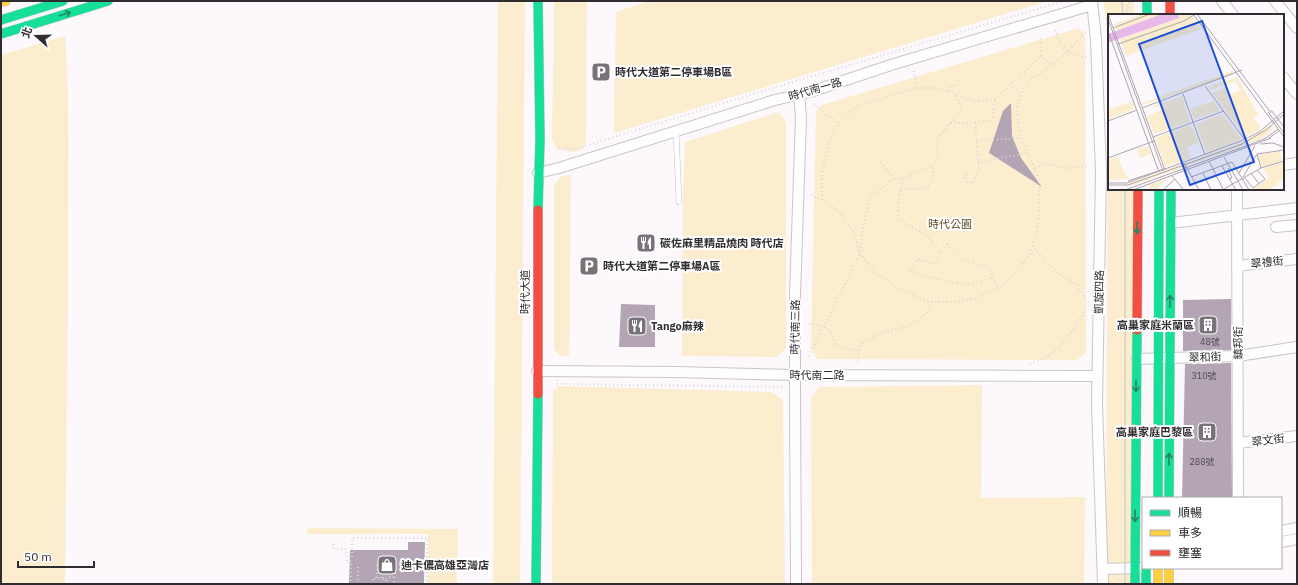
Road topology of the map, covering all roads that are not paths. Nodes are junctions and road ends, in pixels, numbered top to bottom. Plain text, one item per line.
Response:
1 (6, 1) edge
2 (63, 1) edge
3 (108, 1) edge
4 (538, 1) edge
5 (1147, 1) edge
6 (1170, 1) edge
7 (1222, 1) edge
8 (1275, 1) edge
9 (1, 2) edge
10 (1092, 3) edge
11 (1147, 14) edge
12 (1170, 14) edge
13 (1232, 14) edge
14 (1, 20) edge
15 (1297, 28) edge
16 (1, 34) edge
17 (1284, 78) edge
18 (799, 94) junction
19 (1297, 94) edge
20 (676, 131) junction
21 (1297, 163) edge
22 (1284, 165) edge
23 (538, 173) junction
24 (1138, 190) edge
25 (1147, 190) edge
26 (1159, 190) edge
27 (1171, 190) edge
28 (1237, 190) edge
29 (679, 202) dead end
30 (1297, 208) edge
31 (1236, 215) junction
32 (1171, 224) junction
33 (1297, 225) edge
34 (1276, 227) dead end
35 (1297, 259) edge
36 (1238, 266) junction
37 (1146, 289) dead end
38 (1297, 347) edge
39 (1238, 356) junction
40 (1170, 358) junction
41 (1144, 359) junction
42 (1158, 359) junction
43 (537, 371) junction
44 (795, 375) junction
45 (1097, 376) junction
46 (1297, 436) edge
47 (1238, 443) junction
48 (1143, 497) edge
49 (1158, 497) edge
50 (1169, 497) edge
51 (1238, 497) edge
52 (1297, 529) edge
53 (1282, 531) edge
54 (1297, 539) edge
55 (1282, 542) edge
56 (1142, 567) edge
57 (1103, 569) junction
58 (1142, 569) edge
59 (1158, 569) edge
60 (1169, 569) edge
61 (536, 584) edge
62 (796, 584) edge
63 (1103, 584) edge
64 (1135, 584) edge
65 (1146, 584) edge
66 (1158, 584) edge
67 (1169, 584) edge

1 - 9 street
2 - 14 street
16 -> 3 street
4 - 23 street, 時代大道
5 - 11 street
6 - 12 street
7 - 13 street
8 - 15 street
10 - 18 street, 時代南一路
10 - 45 street, 凱旋四路
17 - 19 street
18 - 20 street, 時代南一路
18 - 44 street, 時代南三路
20 - 23 street, 時代南一路
20 - 29 lane
21 - 22 street
23 - 43 street, 時代大道
24 -> 41 street
25 - 37 street
26 - 42 street
27 - 32 street
28 - 31 street, 鎮邦街
30 - 31 street
31 - 32 street
31 - 36 street, 鎮邦街
40 -> 32 street
33 - 34 street
35 - 36 street, 翠禮街
36 - 39 street, 鎮邦街
38 - 39 street, 翠和街
39 - 40 street, 翠和街
39 - 47 street, 鎮邦街
40 - 42 street, 翠和街
50 -> 40 street
41 - 42 street, 翠和街
41 -> 48 street
42 - 49 street
43 - 44 street, 時代南二路
43 - 61 street, 時代大道
44 - 45 street, 時代南二路
44 - 62 street, 時代南三路
45 - 57 street, 凱旋四路
46 - 47 street, 翠文街
47 - 51 street, 鎮邦街
52 - 53 street
54 - 55 street
56 - 57 street
56 - 64 street
57 - 63 street, 凱旋四路
58 - 65 street
59 - 66 street
60 - 67 street

